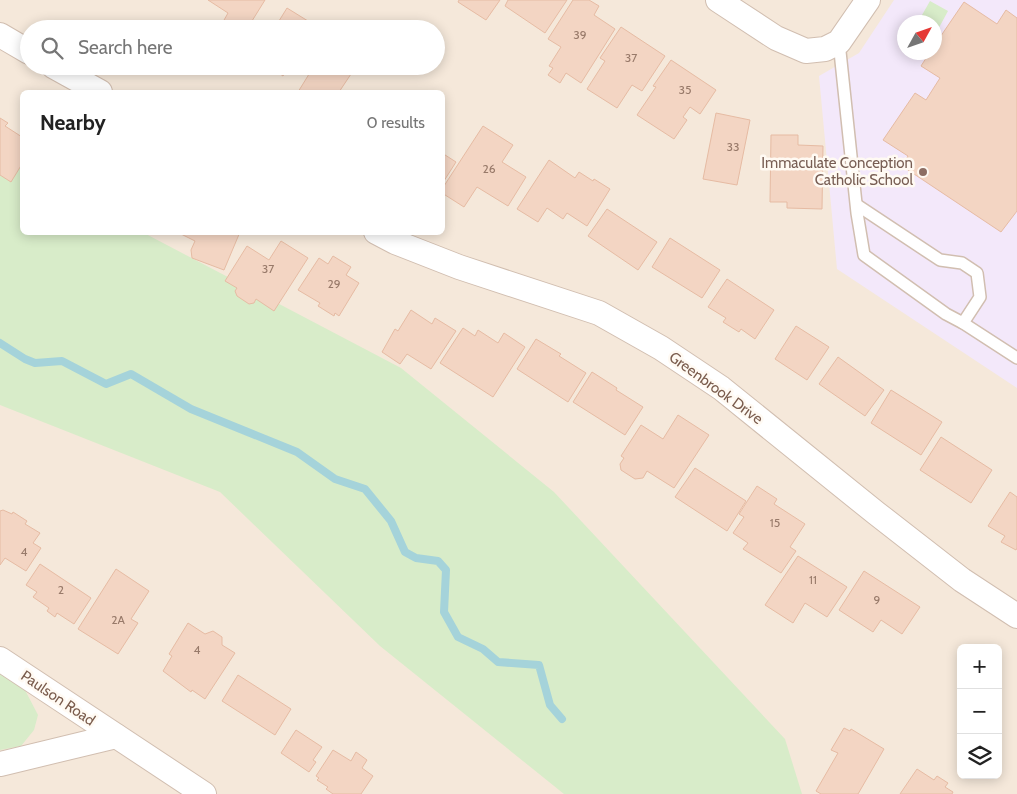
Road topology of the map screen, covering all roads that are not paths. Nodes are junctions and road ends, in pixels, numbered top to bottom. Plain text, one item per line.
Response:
1 (718, 0) edge
2 (868, 0) edge
3 (0, 35) edge
4 (839, 42) junction
5 (20, 47) edge
6 (69, 75) edge
7 (96, 90) edge
8 (857, 205) junction
9 (382, 235) edge
10 (963, 323) junction
11 (1017, 358) edge
12 (1017, 616) edge
13 (0, 659) edge
14 (116, 736) junction
15 (0, 764) edge
16 (204, 794) edge

1 - 4 street
2 - 4 street
3 - 5 street
4 - 8 lane
6 - 7 street
8 - 10 lane
8 - 10 lane
9 - 12 street, Greenbrook Drive
10 - 11 lane
13 - 14 street, Paulson Road
14 - 15 street
14 - 16 street, Paulson Road

